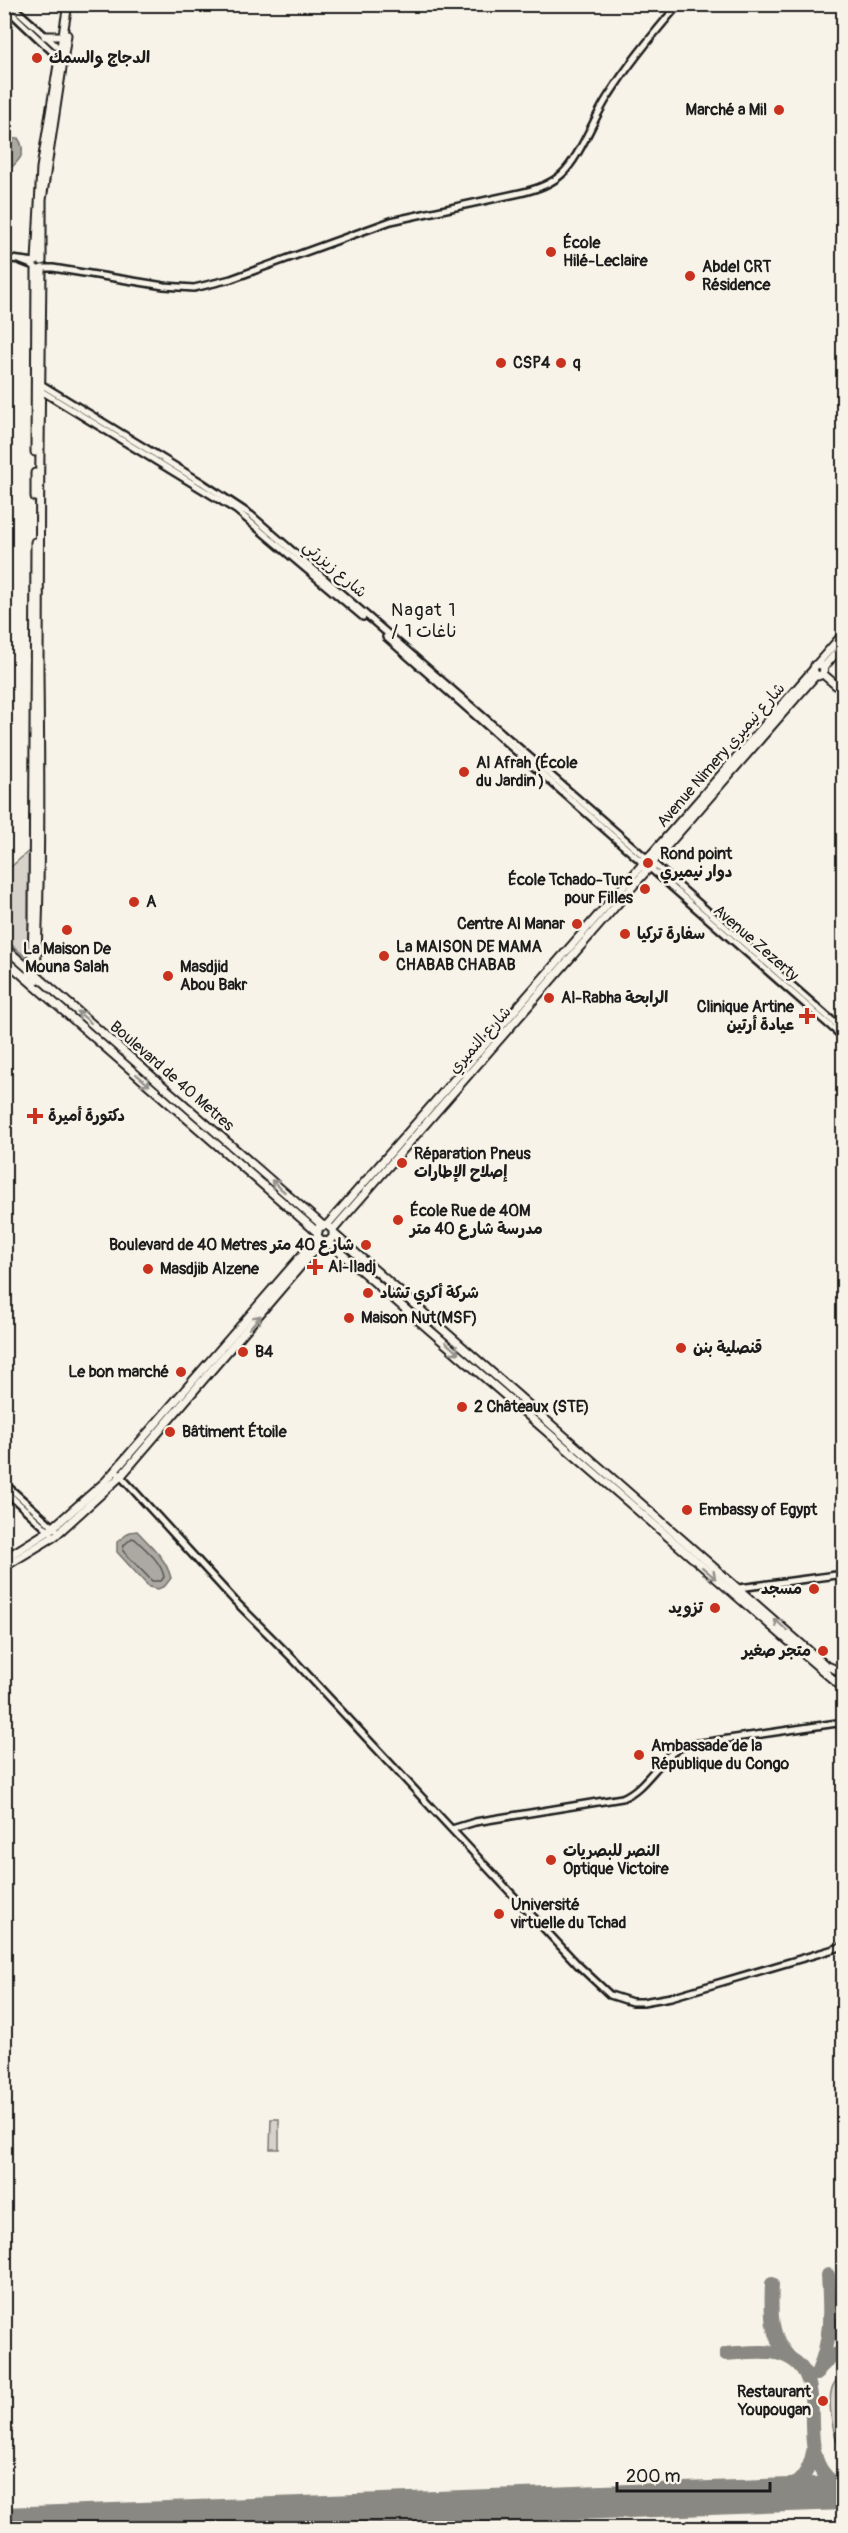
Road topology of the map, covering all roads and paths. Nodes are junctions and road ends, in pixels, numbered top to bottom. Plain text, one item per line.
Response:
1 (10, 4) edge
2 (70, 4) edge
3 (679, 4) edge
4 (4, 6) edge
5 (45, 36) junction
6 (63, 36) junction
7 (62, 56) junction
8 (4, 258) edge
9 (39, 265) junction
10 (39, 386) junction
11 (843, 633) edge
12 (843, 644) edge
13 (818, 670) junction
14 (843, 692) edge
15 (648, 863) junction
16 (4, 947) edge
17 (4, 959) edge
18 (30, 970) junction
19 (36, 975) junction
20 (31, 982) junction
21 (843, 1031) edge
22 (843, 1038) edge
23 (329, 1229) junction
24 (321, 1238) junction
25 (118, 1473) junction
26 (4, 1483) edge
27 (4, 1490) edge
28 (54, 1532) junction
29 (4, 1559) edge
30 (4, 1567) edge
31 (843, 1574) edge
32 (736, 1591) junction
33 (843, 1673) edge
34 (843, 1689) edge
35 (843, 1722) edge
36 (452, 1829) junction
37 (843, 1946) edge

1 - 5 street
2 - 6 main road
2 - 7 main road
3 - 9 street
4 - 7 street
5 - 6 main road
5 - 7 street
6 - 7 main road
7 - 9 main road
8 - 9 street
9 - 10 main road
10 - 15 street, شارع زيزرتي
10 - 18 main road
10 - 19 main road
11 - 13 main road, Avenue Nimery شارع نيميري
12 - 13 main road, Avenue Nimery شارع نيميري
13 - 14 main road
13 - 15 main road, Avenue Nimery شارع نيميري
15 - 21 street, Avenue Zezerty
15 - 22 street, Avenue Zezerty
15 - 23 main road, شارع النميري
16 - 18 main road, Boulevard de 40 Metres
17 - 20 main road, Boulevard de 40 Metres
18 - 19 main road, Boulevard de 40 Metres
18 - 20 main road
19 - 20 main road
23 -> 19 main road, Boulevard de 40 Metres
20 -> 24 main road, Boulevard de 40 Metres
23 - 24 main road
23 - 24 main road
23 - 32 main road
24 - 25 main road
24 -> 32 main road
25 - 28 main road
25 - 36 street
26 - 28 street
27 - 28 street
28 - 29 main road
28 - 30 main road
31 - 32 street
33 -> 32 main road
32 - 34 main road
35 - 36 street
36 - 37 street

